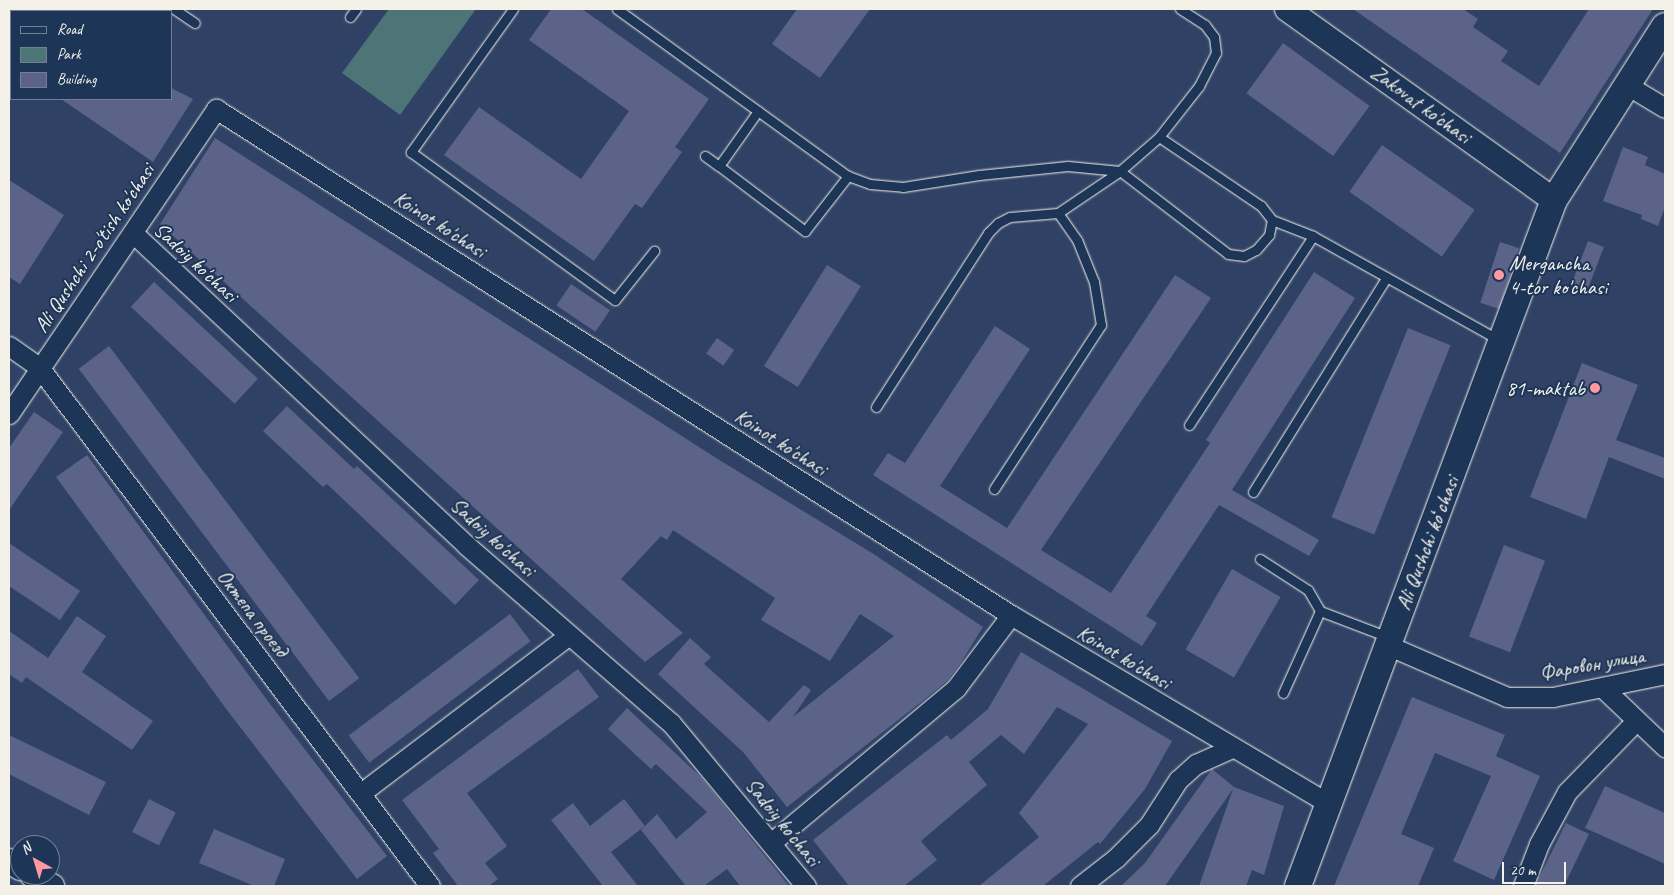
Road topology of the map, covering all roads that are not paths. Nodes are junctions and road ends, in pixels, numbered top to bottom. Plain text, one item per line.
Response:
1 (174, 9) edge
2 (512, 9) edge
3 (617, 9) edge
4 (1180, 9) edge
5 (1287, 9) edge
6 (195, 23) dead end
7 (1665, 26) edge
8 (1627, 85) junction
9 (1665, 108) edge
10 (216, 109) joint
11 (758, 111) junction
12 (1159, 137) junction
13 (705, 156) dead end
14 (718, 166) junction
15 (1120, 171) junction
16 (848, 176) junction
17 (1554, 200) junction
18 (1058, 213) junction
19 (1272, 220) junction
20 (134, 234) junction
21 (1313, 236) junction
22 (654, 251) dead end
23 (1387, 277) junction
24 (1502, 342) junction
25 (9, 346) edge
26 (40, 367) junction
27 (876, 407) dead end
28 (9, 414) edge
29 (1189, 425) dead end
30 (994, 489) dead end
31 (1252, 492) dead end
32 (1260, 558) dead end
33 (1320, 612) junction
34 (1011, 615) junction
35 (569, 634) junction
36 (1389, 641) junction
37 (1665, 674) edge
38 (1602, 688) junction
39 (1283, 693) dead end
40 (1635, 722) junction
41 (1665, 747) edge
42 (1232, 748) junction
43 (361, 793) junction
44 (1328, 803) junction
45 (772, 842) junction
46 (430, 886) edge
47 (806, 886) edge
48 (1080, 886) edge
49 (1298, 886) edge
50 (1523, 886) edge

1 - 6 lane
2 - 22 lane
3 - 11 lane
4 - 12 lane
5 - 17 street, Zakovat ko'chasi
7 - 8 main road
8 - 9 street
8 - 17 main road
10 - 20 street, Ali Qushchi 2-o'tish ko'chasi
10 - 34 street, Koinot ko'chasi
11 - 14 lane
11 - 16 lane
12 - 15 lane
12 - 19 lane
13 - 14 lane
14 - 16 lane
15 - 16 lane
15 - 18 lane
15 - 19 lane
17 - 24 main road, Ali Qushchi koʻchasi
18 - 27 lane
18 - 30 lane
19 - 21 lane
20 - 26 street, Ali Qushchi 2-o'tish ko'chasi
20 - 35 street, Sadoiy ko'chasi
21 - 23 lane
21 - 29 lane
23 - 24 lane
23 - 31 lane
24 - 36 main road, Ali Qushchi koʻchasi
25 - 26 street, Октепа проезд
26 - 28 street, Ali Qushchi 2-o'tish ko'chasi
26 - 43 street, Октепа проезд
32 - 33 lane
33 - 36 lane
33 - 39 lane
34 - 42 street, Koinot ko'chasi
34 - 45 street
35 - 43 street
35 - 45 street, Sadoiy ko'chasi
36 - 38 street, Фаровон улица
36 - 44 main road, Ali Qushchi koʻchasi
37 - 38 street, Фаровон улица
38 - 40 street
40 - 41 street
40 - 50 street
42 - 44 street, Koinot ko'chasi
42 - 48 street
43 - 46 street, Октепа проезд
44 - 49 main road, Ali Qushchi koʻchasi
45 - 47 street, Sadoiy ko'chasi

